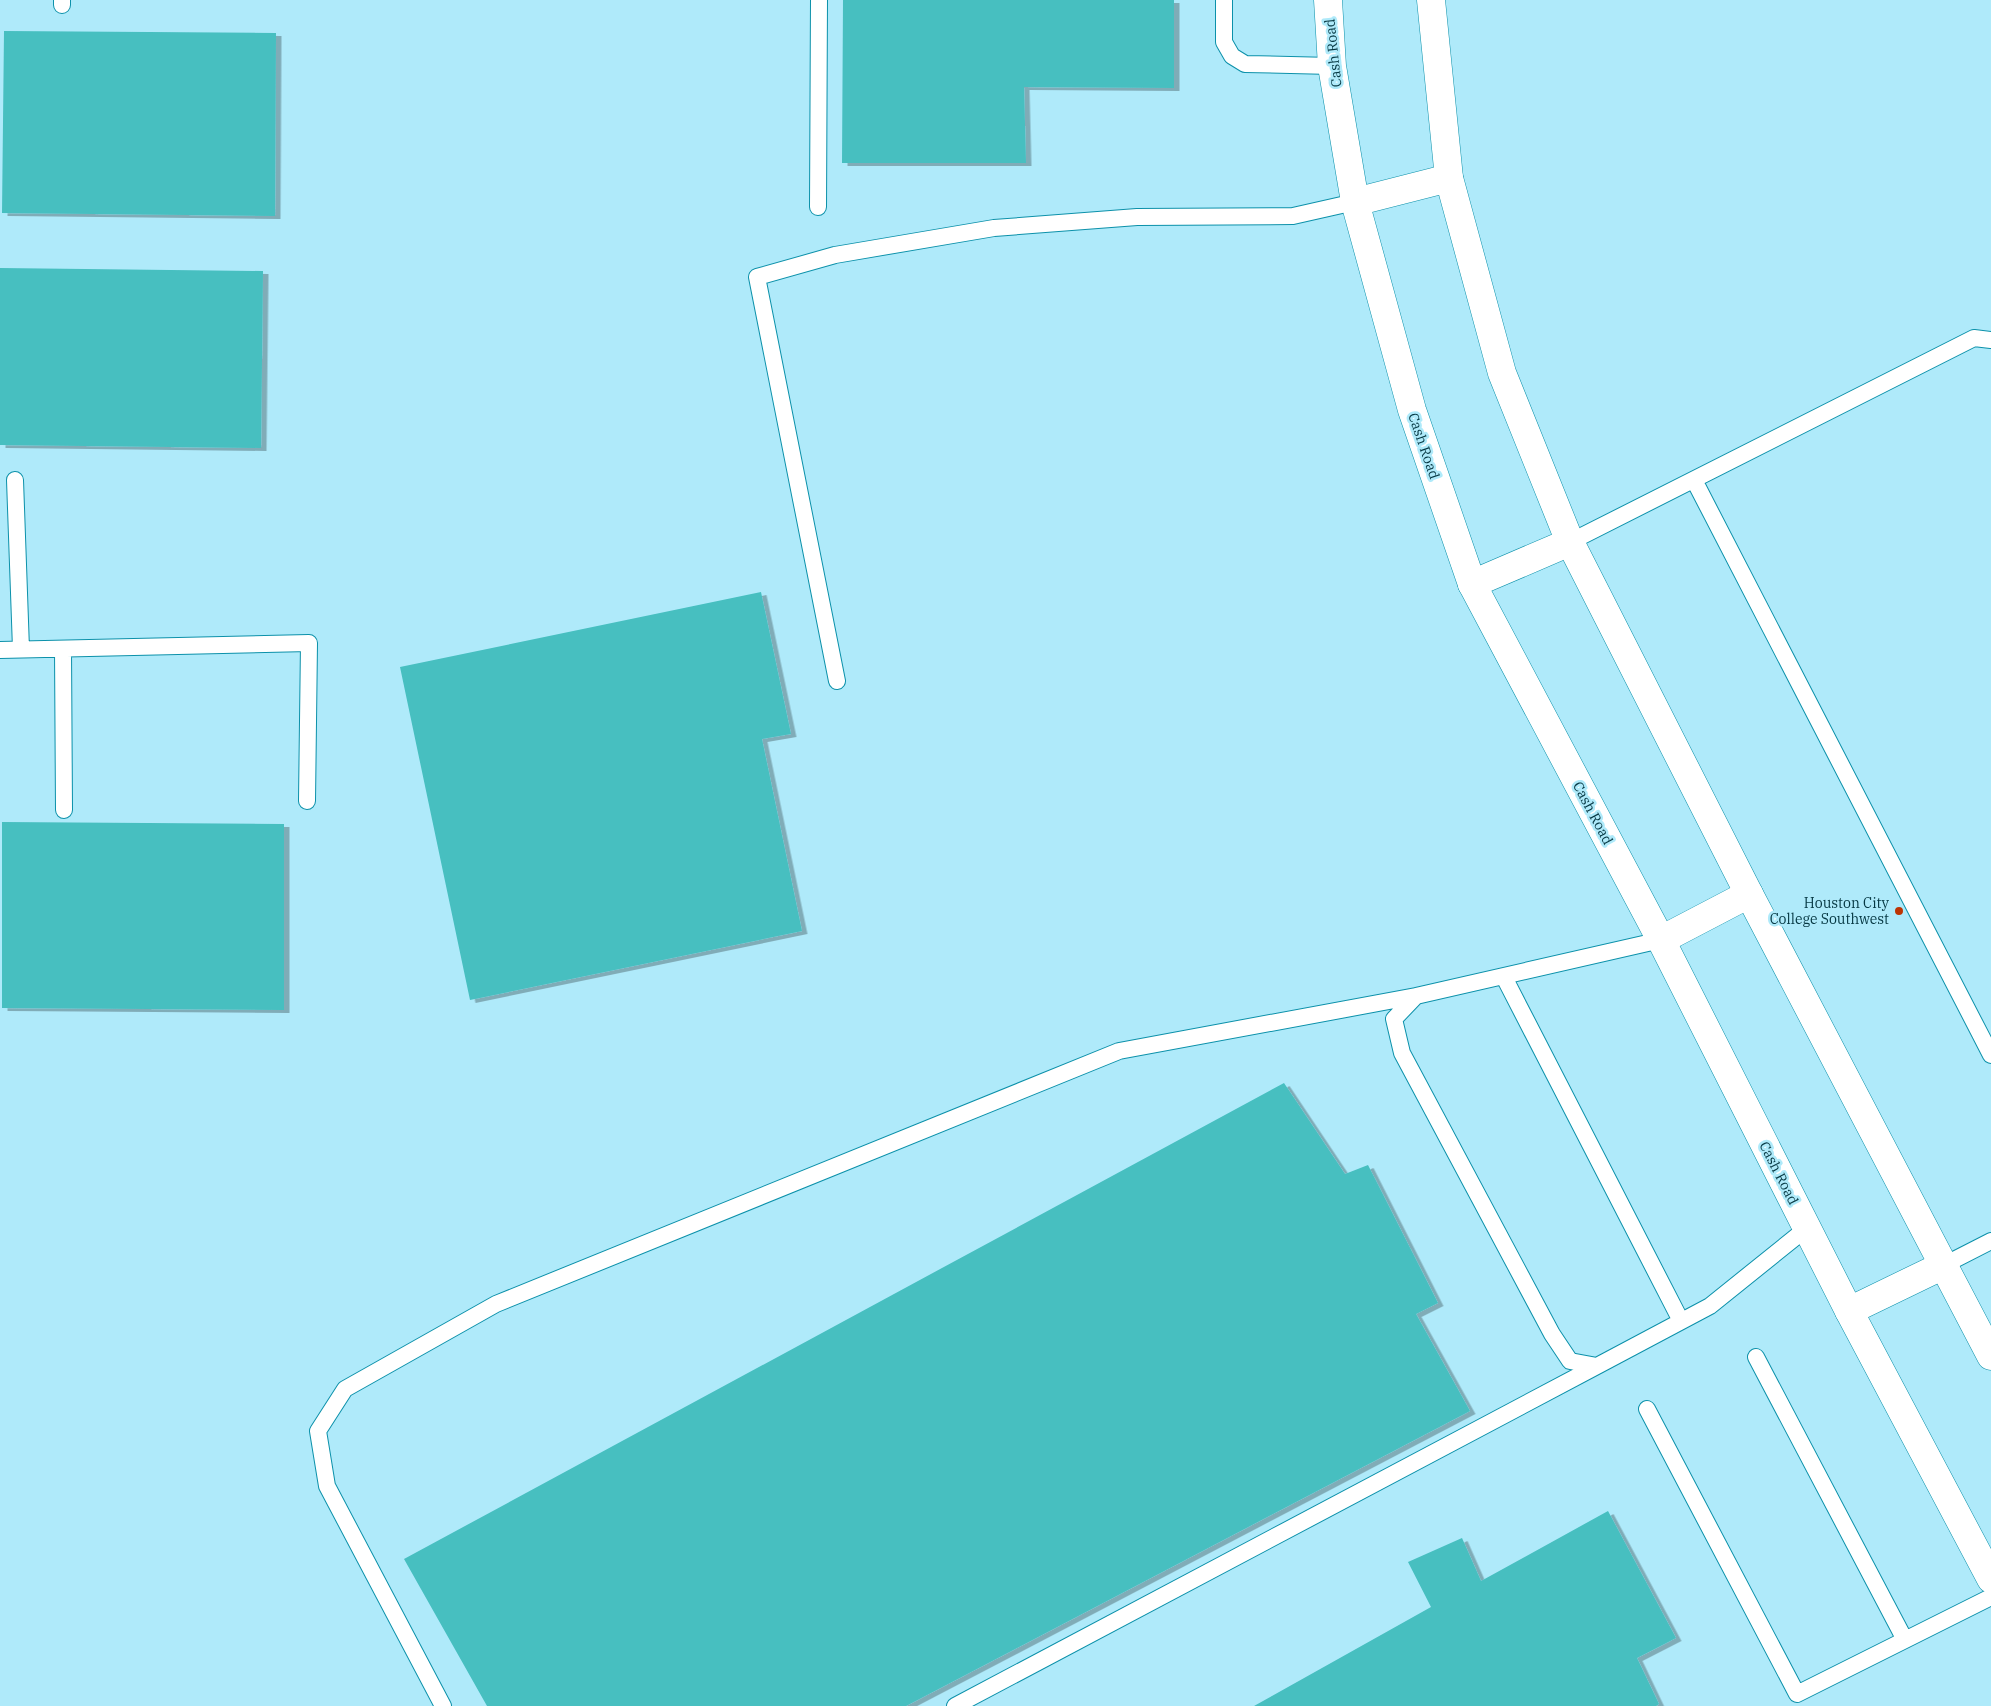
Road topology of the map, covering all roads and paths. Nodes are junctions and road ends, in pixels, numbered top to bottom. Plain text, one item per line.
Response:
1 (819, 0) edge
2 (1224, 0) edge
3 (1328, 0) edge
4 (1431, 0) edge
5 (1332, 66) junction
6 (1449, 178) junction
7 (1355, 202) junction
8 (818, 207) dead end
9 (1991, 340) edge
10 (15, 480) dead end
11 (1694, 480) junction
12 (1570, 542) junction
13 (1472, 584) junction
14 (21, 649) junction
15 (63, 649) junction
16 (0, 650) edge
17 (837, 681) dead end
18 (307, 801) dead end
19 (64, 810) dead end
20 (1749, 894) junction
21 (1661, 940) junction
22 (1504, 976) junction
23 (1416, 996) junction
24 (1991, 1055) edge
25 (1807, 1228) junction
26 (1991, 1241) edge
27 (1944, 1265) junction
28 (1849, 1311) junction
29 (1681, 1321) junction
30 (1756, 1356) dead end
31 (1991, 1356) edge
32 (1597, 1366) junction
33 (1647, 1410) dead end
34 (1991, 1579) edge
35 (1991, 1597) edge
36 (1905, 1640) junction
37 (443, 1706) edge
38 (955, 1706) edge

1 - 8 lane
2 - 5 lane
3 - 5 street, Cash Road
4 - 6 street
5 - 7 street, Cash Road
6 - 7 street
6 - 12 street
7 - 13 street, Cash Road
7 - 17 lane
9 - 11 lane
10 - 14 lane
11 - 12 lane
11 - 24 lane
12 - 13 street
12 - 20 street
13 - 21 street, Cash Road
14 - 15 lane
14 - 16 lane
15 - 18 lane
15 - 19 lane
20 - 21 street
20 - 27 street
21 - 22 lane
21 - 25 street, Cash Road
22 - 23 lane
22 - 29 lane
23 - 32 lane
23 - 37 lane
25 - 28 street, Cash Road
25 - 29 lane
26 - 27 lane
27 - 28 street
27 - 31 street
28 - 34 street, Cash Road
29 - 32 lane
30 - 36 lane
32 - 38 lane
33 - 36 lane
35 - 36 lane

